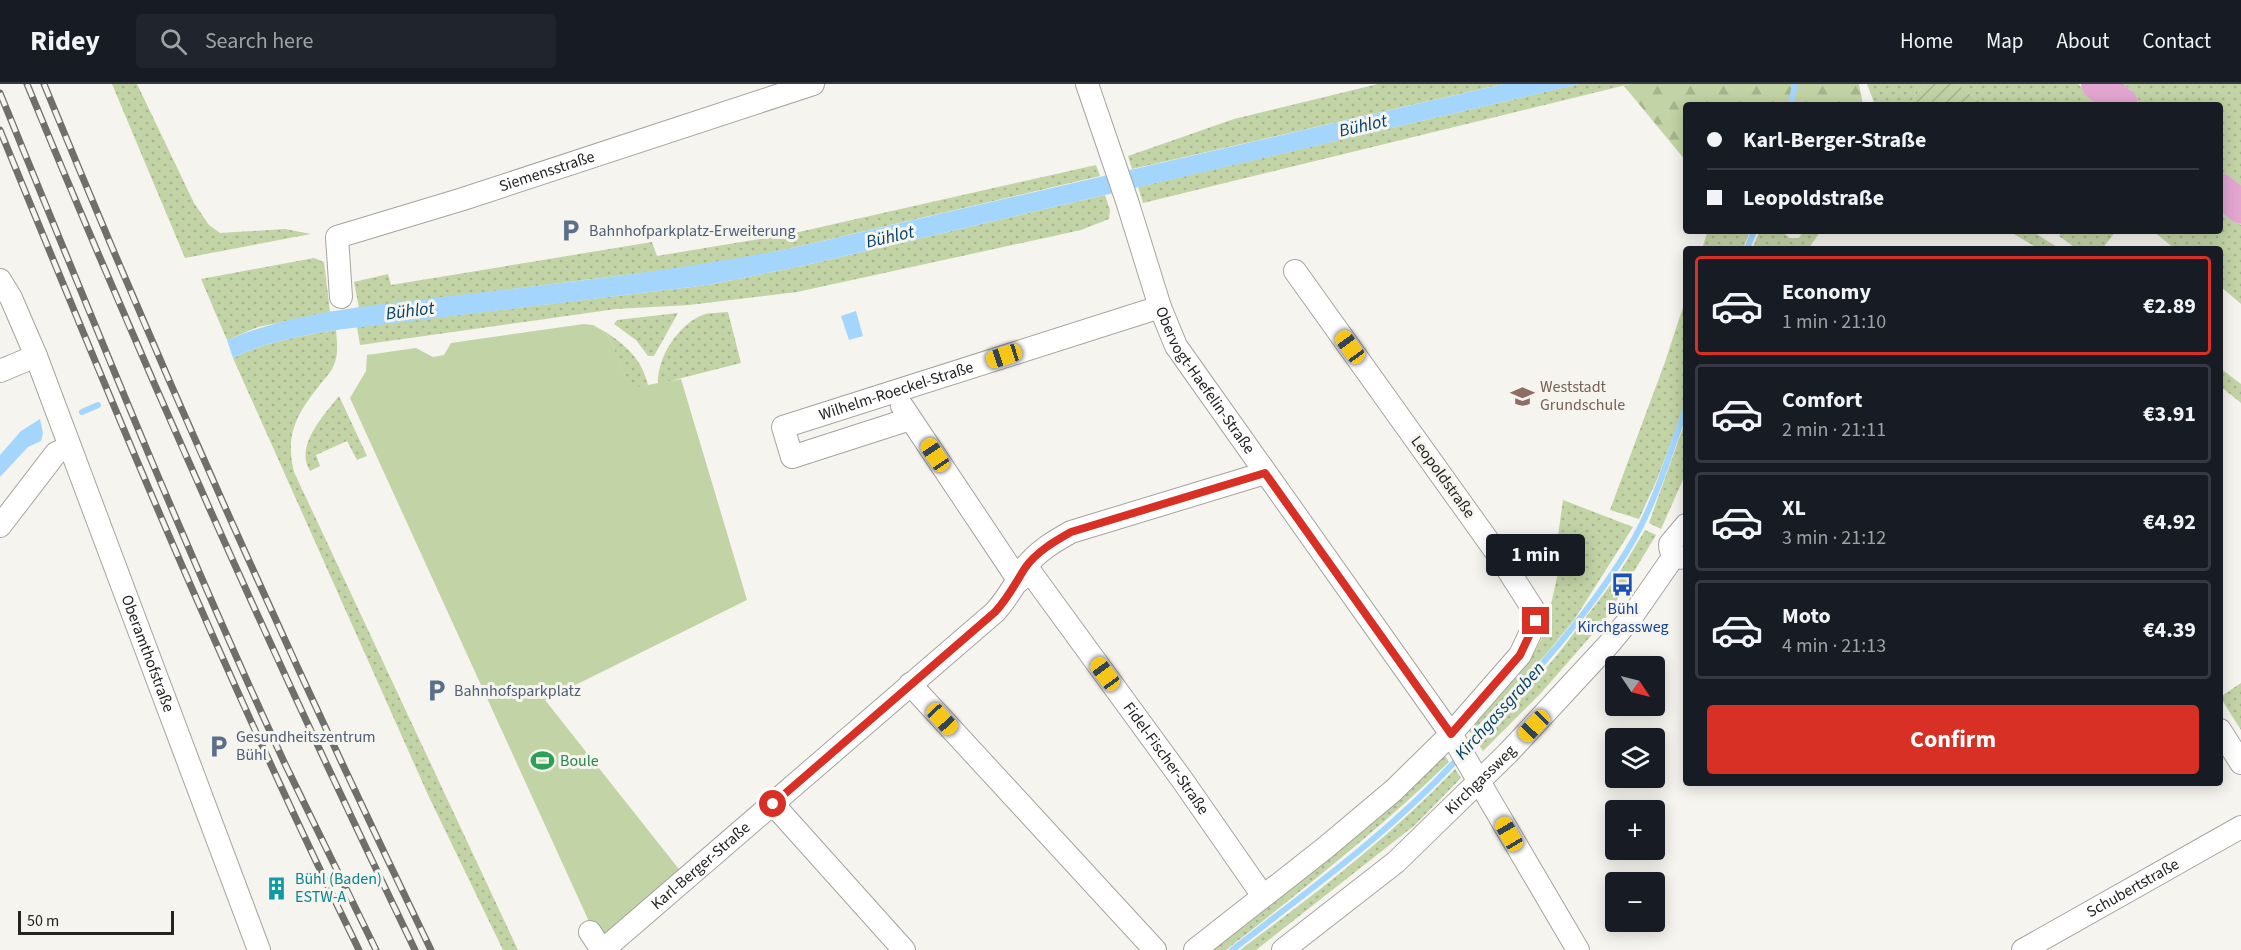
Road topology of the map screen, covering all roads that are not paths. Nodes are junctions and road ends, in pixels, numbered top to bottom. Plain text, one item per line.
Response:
1 (813, 84) edge
2 (1087, 84) edge
3 (2098, 84) edge
4 (2119, 102) edge
5 (2223, 192) edge
6 (2241, 207) edge
7 (1295, 271) dead end
8 (0, 280) edge
9 (341, 297) dead end
10 (1160, 307) junction
11 (36, 356) junction
12 (0, 371) edge
13 (892, 392) junction
14 (910, 419) junction
15 (70, 447) junction
16 (1265, 473) junction
17 (0, 526) edge
18 (1683, 529) edge
19 (1680, 556) edge
20 (1023, 574) junction
21 (910, 684) junction
22 (2223, 735) edge
23 (1454, 738) junction
24 (2241, 763) edge
25 (1476, 775) junction
26 (773, 804) junction
27 (2241, 827) edge
28 (1263, 896) junction
29 (596, 944) edge
30 (1290, 948) edge
31 (259, 950) edge
32 (904, 950) edge
33 (1155, 950) edge
34 (1195, 950) edge
35 (1578, 950) edge
36 (2023, 950) edge

1 - 9 street, Siemensstraße
2 - 10 street, Obervogt-Haefelin-Straße
3 - 4 main road
5 - 6 main road
7 - 23 street, Leopoldstraße
8 - 11 street, Oberamthofstraße
10 - 13 street, Wilhelm-Roeckel-Straße
10 - 16 street, Obervogt-Haefelin-Straße
11 - 12 street
11 - 15 street, Oberamthofstraße
13 - 14 street, Fidel-Fischer-Straße
13 - 14 street, Wilhelm-Roeckel-Straße
14 - 20 street, Fidel-Fischer-Straße
15 - 17 street
15 - 31 street, Oberamthofstraße
16 - 20 street, Karl-Berger-Straße
16 - 23 street, Obervogt-Haefelin-Straße
18 - 19 street, Kirchgassweg
19 - 25 street, Kirchgassweg
20 - 21 street, Karl-Berger-Straße
20 - 28 street, Fidel-Fischer-Straße
21 - 26 street, Karl-Berger-Straße
21 - 33 street
22 - 24 street
23 - 25 street, Obervogt-Haefelin-Straße
23 - 28 street, Leopoldstraße
25 - 30 street, Kirchgassweg
25 - 35 street, Obervogt-Haefelin-Straße
26 - 29 street, Karl-Berger-Straße
26 - 32 street
27 - 36 street, Schubertstraße
28 - 34 street, Leopoldstraße

